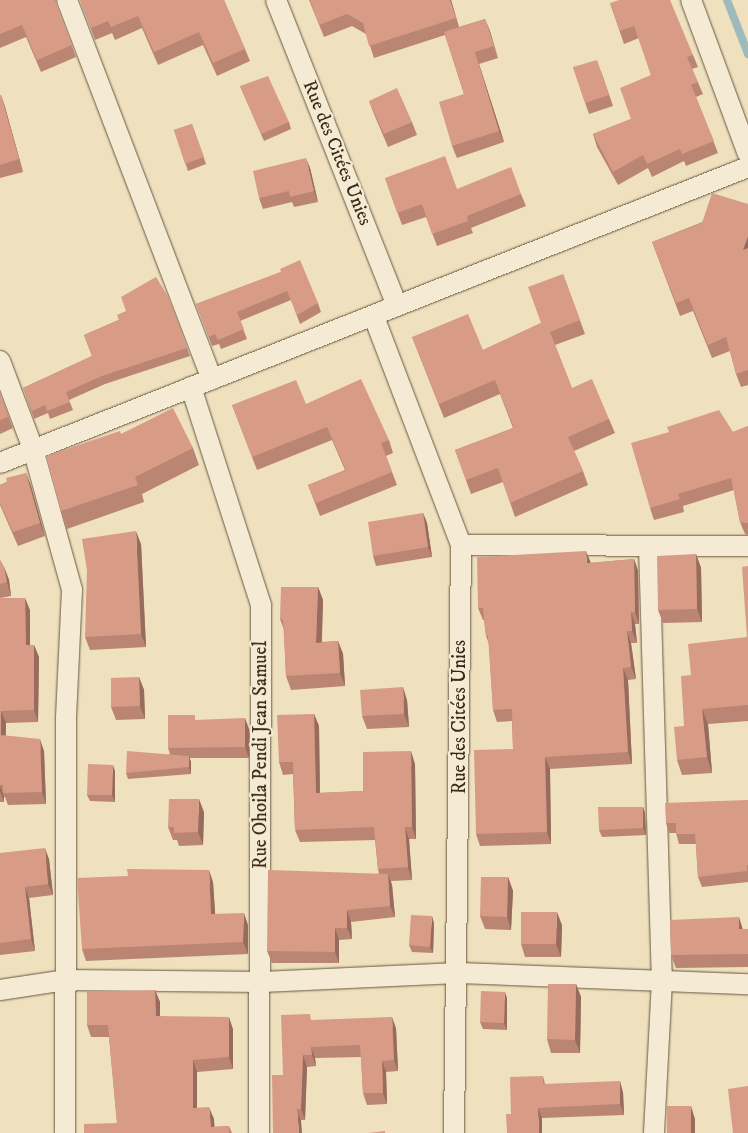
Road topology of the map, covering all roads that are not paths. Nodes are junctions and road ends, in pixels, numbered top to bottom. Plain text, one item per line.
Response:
1 (67, 0) edge
2 (276, 0) edge
3 (691, 0) edge
4 (748, 154) edge
5 (748, 167) edge
6 (397, 306) junction
7 (374, 317) junction
8 (0, 361) edge
9 (212, 380) junction
10 (191, 387) junction
11 (33, 449) junction
12 (0, 463) edge
13 (461, 545) junction
14 (649, 546) junction
15 (748, 546) edge
16 (458, 973) junction
17 (65, 980) junction
18 (662, 980) junction
19 (262, 982) junction
20 (748, 984) edge
21 (0, 990) edge
22 (65, 1133) edge
23 (259, 1133) edge
24 (454, 1133) edge
25 (654, 1133) edge

1 - 9 street
2 - 6 street, Rue des Citées Unies
3 - 4 street
5 - 6 street
6 - 7 street
7 - 9 street
7 - 13 street, Rue des Citées Unies
8 - 11 street
9 - 10 street
10 - 11 street
10 - 19 street, Rue Ohoila Pendi Jean Samuel
11 - 12 street
11 - 17 street
13 - 14 street
13 - 16 street, Rue des Citées Unies
14 - 15 street
14 - 18 street
16 - 18 street
16 - 19 street
16 - 24 street, Rue des Citées Unies
17 - 19 street
17 - 21 street
17 - 22 street
18 - 20 street
18 - 25 street
19 - 23 street, Rue Ohoila Pendi Jean Samuel

